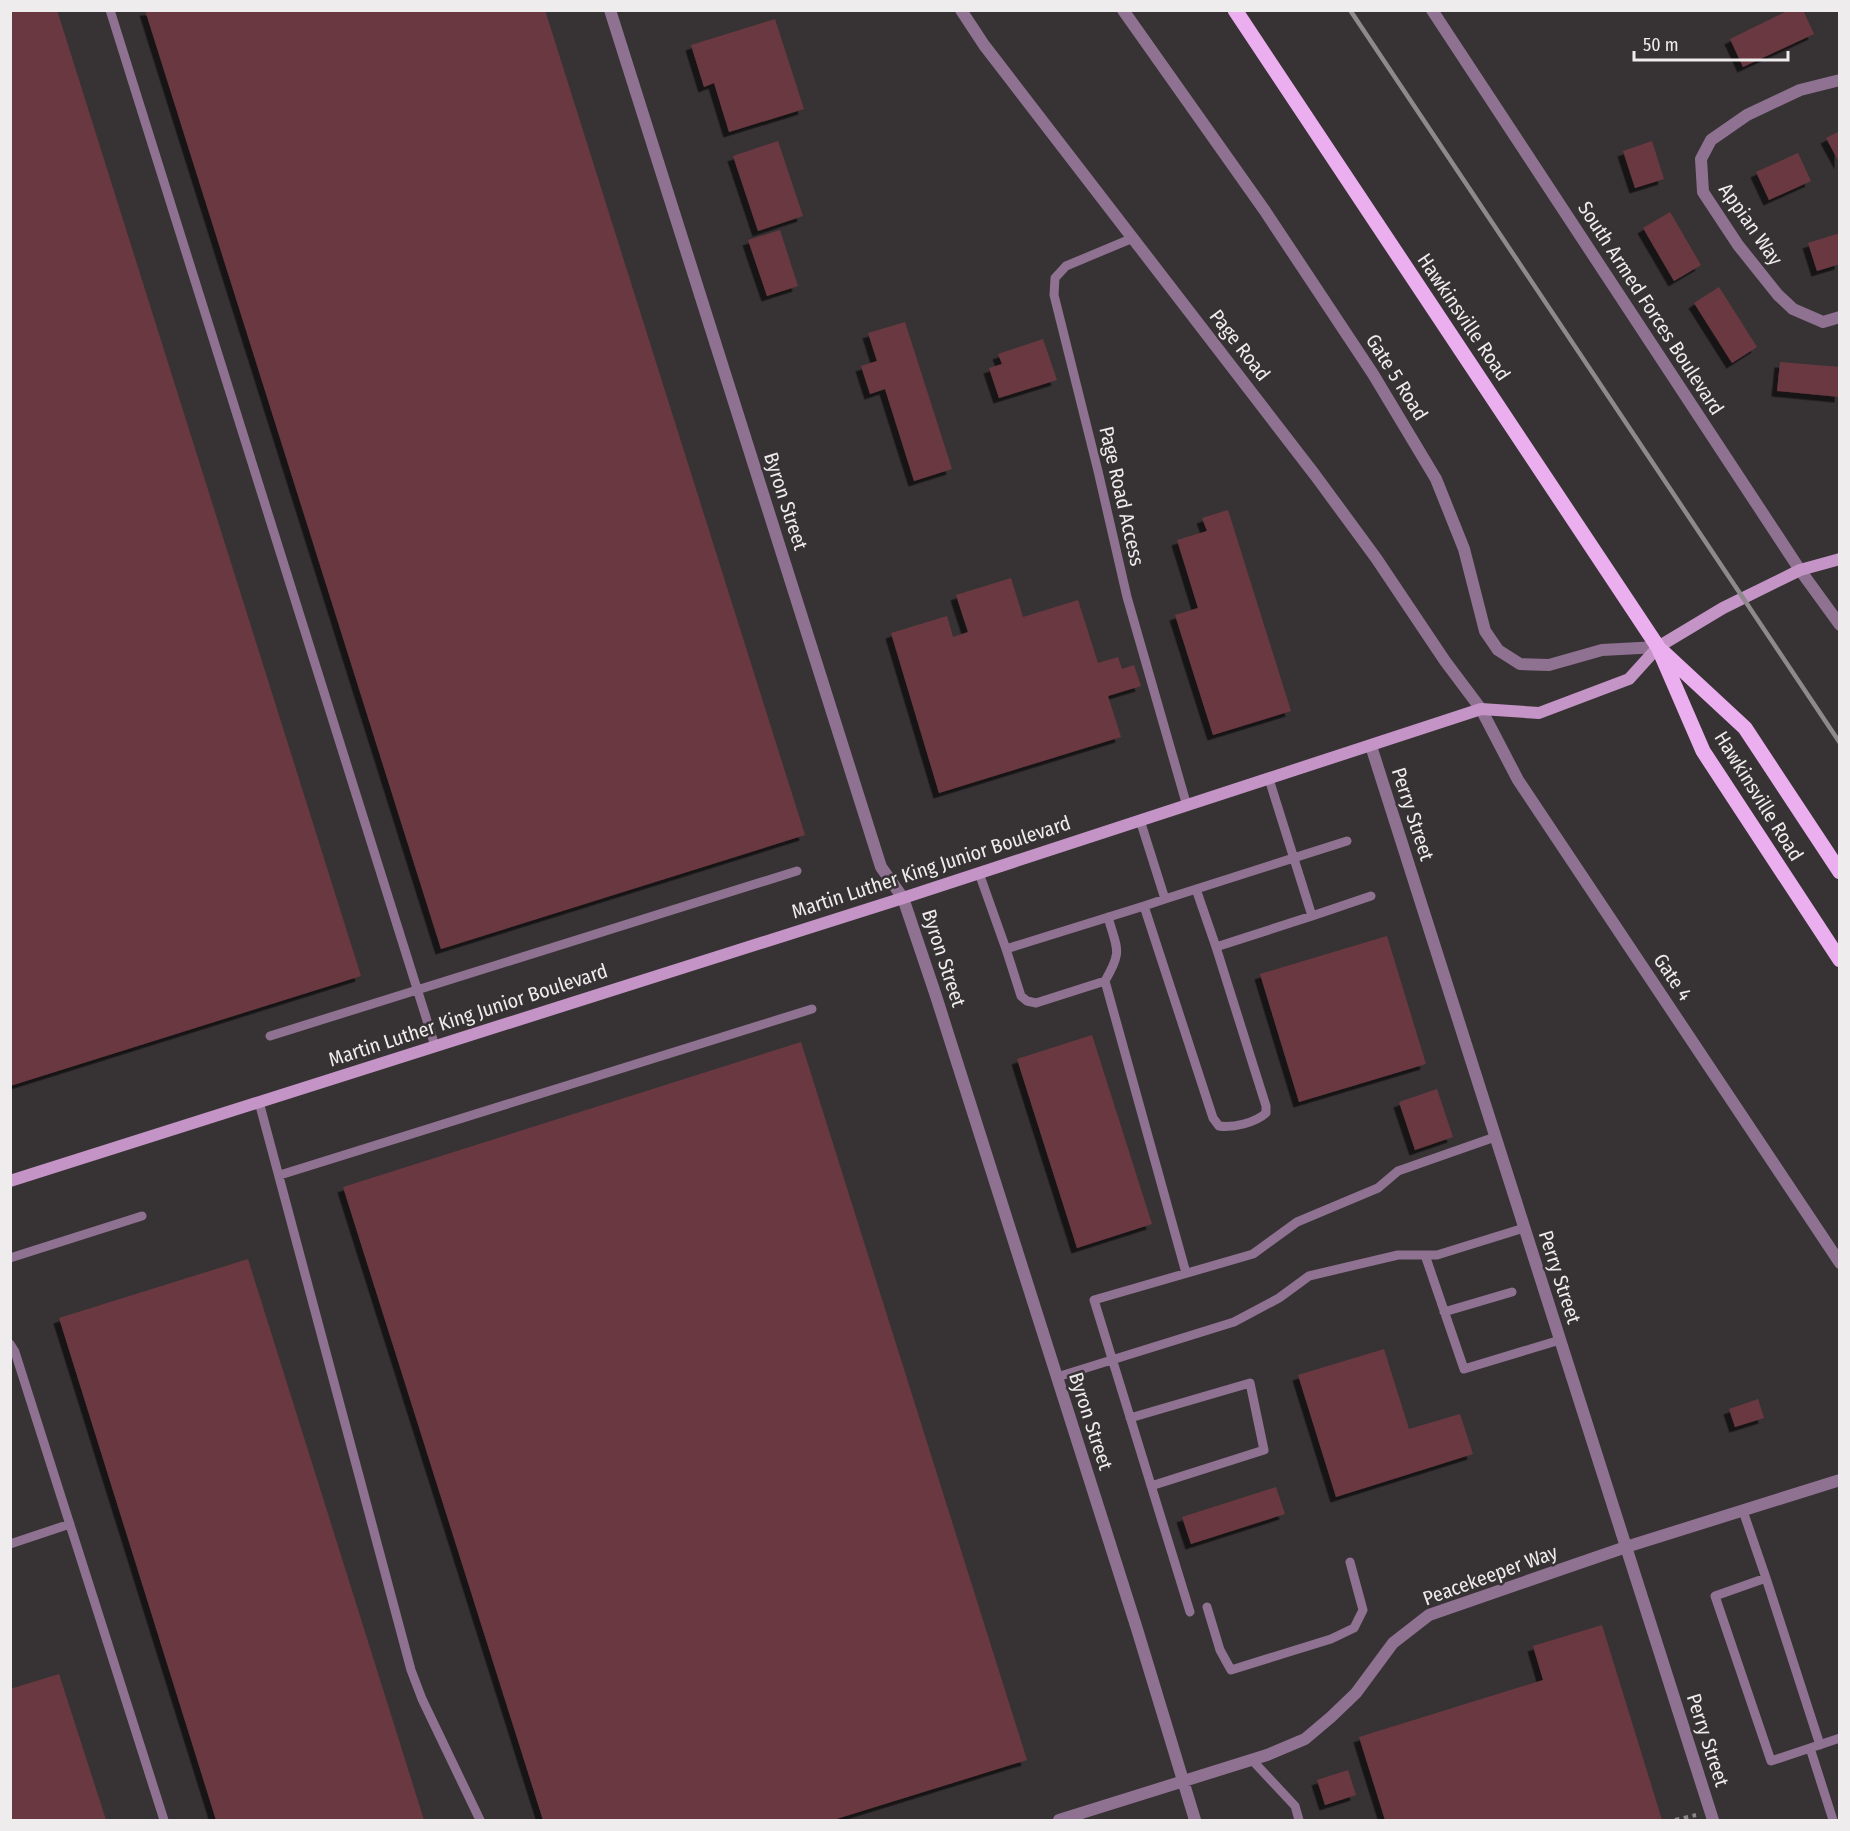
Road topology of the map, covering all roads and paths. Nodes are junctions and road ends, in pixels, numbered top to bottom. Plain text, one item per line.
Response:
1 (110, 10) edge
2 (610, 10) edge
3 (962, 10) edge
4 (1123, 10) edge
5 (1235, 10) edge
6 (1432, 10) edge
7 (1839, 80) edge
8 (1133, 238) junction
9 (1839, 317) edge
10 (1839, 559) edge
11 (1800, 570) junction
12 (1839, 626) edge
13 (1658, 647) junction
14 (1481, 709) junction
15 (1371, 746) junction
16 (1269, 779) junction
17 (1187, 806) junction
18 (1140, 820) junction
19 (1347, 842) dead end
20 (1294, 858) junction
21 (797, 871) dead end
22 (1839, 872) edge
23 (979, 873) junction
24 (1196, 889) junction
25 (1371, 896) dead end
26 (903, 897) junction
27 (1165, 899) junction
28 (1144, 906) junction
29 (1312, 916) junction
30 (1108, 917) junction
31 (1216, 947) junction
32 (1006, 949) junction
33 (1839, 960) edge
34 (1105, 981) junction
35 (417, 990) junction
36 (812, 1009) dead end
37 (270, 1036) dead end
38 (435, 1046) junction
39 (259, 1102) junction
40 (1495, 1137) junction
41 (280, 1175) junction
42 (10, 1181) edge
43 (142, 1216) dead end
44 (1524, 1228) junction
45 (1425, 1255) junction
46 (10, 1258) edge
47 (1839, 1263) edge
48 (1186, 1273) junction
49 (1512, 1292) dead end
50 (1444, 1312) junction
51 (1560, 1340) junction
52 (10, 1344) edge
53 (1113, 1359) junction
54 (1057, 1377) junction
55 (1130, 1418) junction
56 (1839, 1480) edge
57 (1151, 1486) junction
58 (1746, 1510) junction
59 (70, 1524) junction
60 (10, 1544) edge
61 (1626, 1547) junction
62 (1350, 1562) dead end
63 (1766, 1578) junction
64 (1207, 1607) dead end
65 (1190, 1612) dead end
66 (1839, 1738) edge
67 (1820, 1745) junction
68 (1809, 1748) junction
69 (1252, 1760) junction
70 (1184, 1781) junction
71 (1702, 1813) dead end
72 (164, 1821) edge
73 (480, 1821) edge
74 (1059, 1821) edge
75 (1195, 1821) edge
76 (1299, 1821) edge
77 (1675, 1821) edge
78 (1713, 1821) edge
79 (1833, 1821) edge

1 - 35 lane
2 - 26 street, Byron Street
3 - 8 street, Page Road
4 - 13 street, Gate 5 Road
5 - 13 main road, Hawkinsville Road
6 - 11 street, South Armed Forces Boulevard
7 - 9 street, Appian Way
8 - 14 street, Page Road
8 - 17 lane, Page Road Access
10 - 11 street, Martin Luther King Junior Boulevard
11 - 12 street, South Armed Forces Boulevard
11 - 13 street, Martin Luther King Junior Boulevard
13 - 14 street, Martin Luther King Junior Boulevard
13 - 22 main road, Hawkinsville Road
13 - 33 main road, Hawkinsville Road
14 - 15 street, Martin Luther King Junior Boulevard
14 - 47 street, Gate 4
15 - 16 street, Martin Luther King Junior Boulevard
15 - 40 street, Perry Street
16 - 17 street, Martin Luther King Junior Boulevard
16 - 20 lane
17 - 18 street, Martin Luther King Junior Boulevard
18 - 23 street, Martin Luther King Junior Boulevard
18 - 27 lane
19 - 20 lane
20 - 24 lane
20 - 29 lane
21 - 35 lane
23 - 26 street, Martin Luther King Junior Boulevard
23 - 32 lane
24 - 27 lane
24 - 31 lane
25 - 29 lane
26 - 38 street, Martin Luther King Junior Boulevard
26 - 54 street, Byron Street
27 - 28 lane
28 - 30 lane
28 - 31 lane
29 - 31 lane
30 - 32 lane
30 - 34 lane
32 - 34 lane
34 - 48 lane
35 - 37 lane
35 - 38 lane
36 - 41 lane
38 - 39 street, Martin Luther King Junior Boulevard
39 - 41 lane
39 - 42 street, Martin Luther King Junior Boulevard
40 - 44 street, Perry Street
40 - 48 lane
41 - 73 lane
43 - 46 lane
44 - 45 lane
44 - 51 street, Perry Street
45 - 50 lane
45 - 53 lane
48 - 53 lane
49 - 50 lane
50 - 51 lane
51 - 61 street, Perry Street
52 - 59 lane
53 - 54 lane
53 - 55 lane
54 - 70 street, Byron Street
55 - 57 lane
55 - 57 lane
56 - 58 street, Peacekeeper Way
57 - 65 lane
58 - 61 street, Peacekeeper Way
58 - 63 lane
59 - 60 lane
59 - 72 lane
61 - 69 street, Peacekeeper Way
61 - 78 street, Perry Street
62 - 64 lane
63 - 67 lane
63 - 68 lane
66 - 67 lane
67 - 68 lane
68 - 79 lane
69 - 70 street, Peacekeeper Way
69 - 76 lane
70 - 74 street, Peacekeeper Way
70 - 75 street, Byron Street
71 - 77 path

